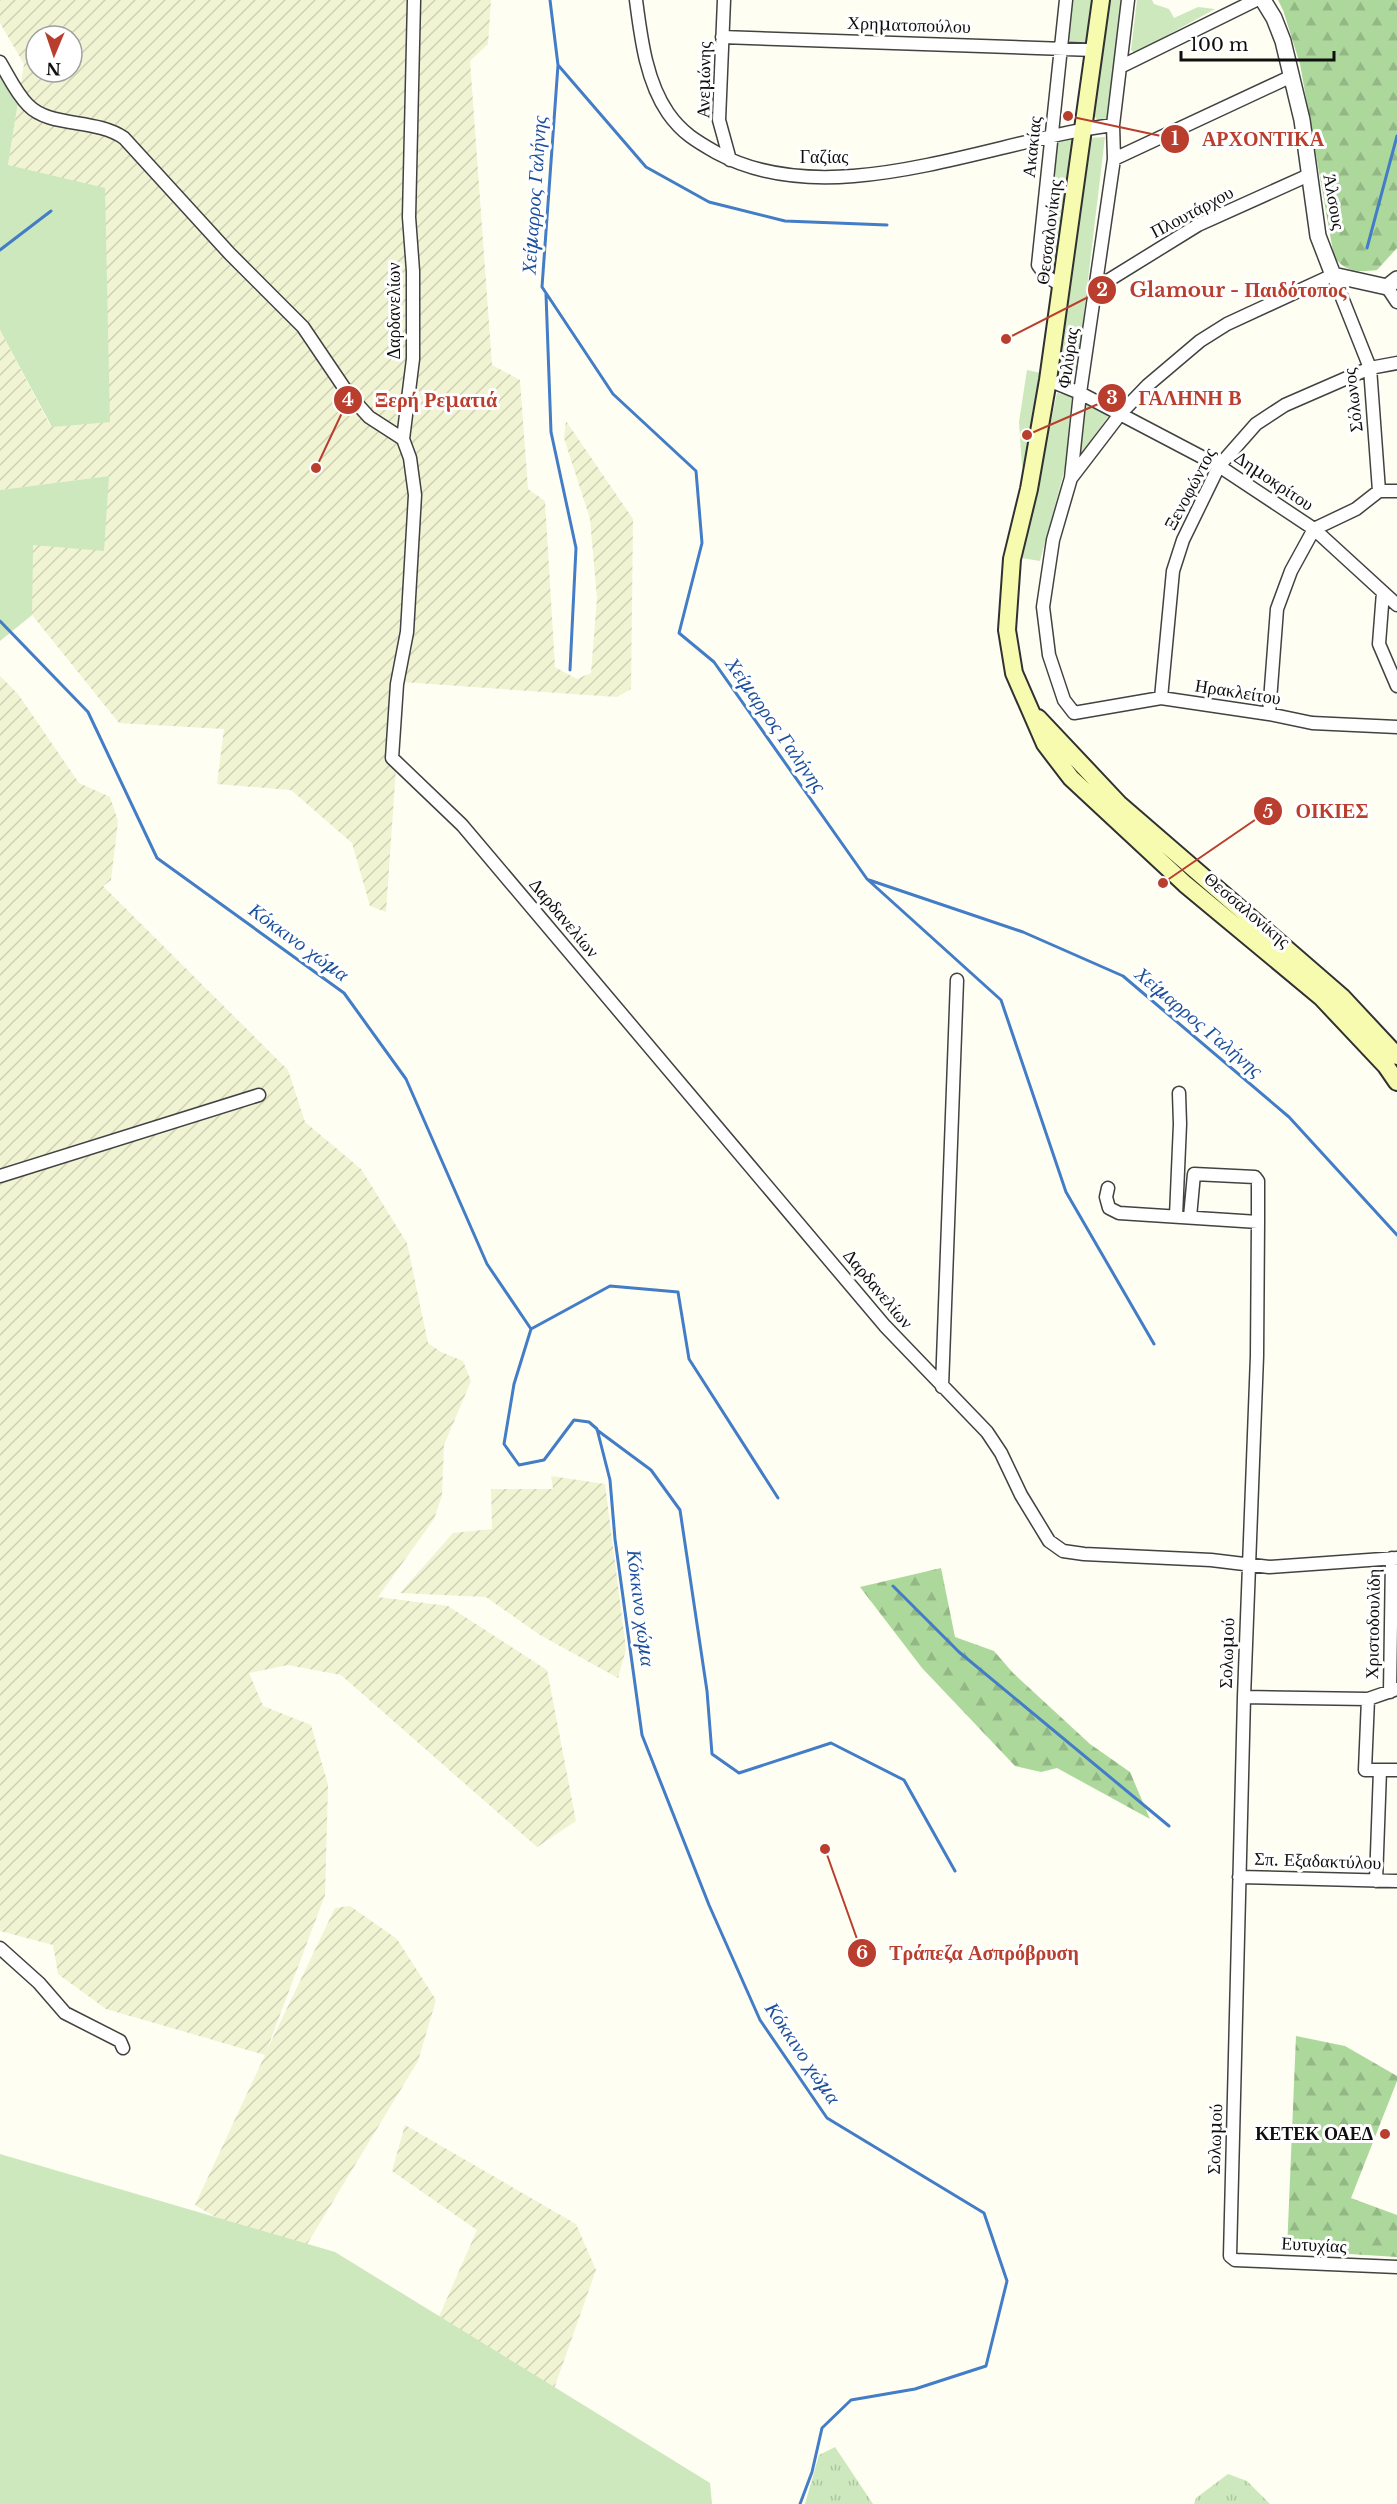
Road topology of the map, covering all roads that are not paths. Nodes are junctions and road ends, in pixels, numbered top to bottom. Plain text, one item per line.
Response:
1 (414, 0) edge
2 (636, 0) edge
3 (724, 0) edge
4 (1066, 0) edge
5 (1101, 0) edge
6 (1128, 0) edge
7 (1256, 0) edge
8 (1263, 0) edge
9 (722, 37) junction
10 (1060, 49) junction
11 (1094, 50) junction
12 (0, 62) edge
13 (1120, 67) junction
14 (1292, 76) junction
15 (1113, 125) junction
16 (1082, 129) junction
17 (1051, 135) junction
18 (1114, 159) junction
19 (730, 160) junction
20 (1309, 175) junction
21 (1333, 275) junction
22 (1392, 283) edge
23 (1062, 286) junction
24 (1096, 288) junction
25 (1397, 302) edge
26 (1397, 363) edge
27 (1370, 368) junction
28 (1048, 380) junction
29 (1080, 393) junction
30 (1121, 413) junction
31 (404, 439) junction
32 (1219, 466) junction
33 (1071, 478) junction
34 (1379, 491) junction
35 (1397, 491) edge
36 (1314, 529) junction
37 (1383, 592) junction
38 (1397, 604) edge
39 (1397, 686) edge
40 (1161, 698) junction
41 (1033, 711) junction
42 (1074, 713) joint
43 (1269, 714) junction
44 (1397, 727) edge
45 (957, 980) dead end
46 (1397, 1056) edge
47 (1397, 1082) edge
48 (1179, 1094) dead end
49 (259, 1095) dead end
50 (0, 1176) edge
51 (1108, 1188) dead end
52 (1176, 1216) junction
53 (1190, 1217) junction
54 (1258, 1222) junction
55 (942, 1387) junction
56 (1394, 1558) edge
57 (1249, 1565) junction
58 (1394, 1690) edge
59 (1244, 1697) junction
60 (1368, 1699) junction
61 (1380, 1770) junction
62 (1397, 1770) edge
63 (1239, 1877) junction
64 (1376, 1881) junction
65 (1397, 1881) edge
66 (0, 1948) edge
67 (123, 2048) dead end
68 (1230, 2256) joint
69 (1397, 2267) edge

1 - 31 street, Δαρδανελίων
2 - 19 street, Γαζίας
3 - 9 street, Ανεμώνης
4 - 10 street, Ακακίας
5 - 11 main road, Θεσσαλονίκης
6 - 13 street, Φιλύρας
7 - 13 street
8 - 14 street, Άλσους
9 - 10 street, Χρηματοπούλου
9 - 19 street, Ανεμώνης
10 - 11 street, Χρηματοπούλου
10 - 17 street, Ακακίας
11 - 16 main road, Θεσσαλονίκης
12 - 31 street
13 - 15 street, Φιλύρας
14 - 18 street
14 - 20 street, Άλσους
15 - 16 street, Γαζίας
15 - 18 street, Φιλύρας
16 - 17 street, Γαζίας
16 - 23 main road, Θεσσαλονίκης
17 - 19 street, Γαζίας
17 - 23 street, Ακακίας
18 - 24 street, Φιλύρας
20 - 21 street, Άλσους
20 - 24 street, Πλουτάρχου
21 - 22 street
21 - 27 street, Σόλωνος
21 - 30 street
22 - 25 street
23 - 28 main road, Θεσσαλονίκης
24 - 29 street, Φιλύρας
26 - 27 street, Ξενοφώντος
27 - 32 street, Ξενοφώντος
27 - 34 street, Σόλωνος
28 - 29 street, Δημοκρίτου
28 - 41 main road, Θεσσαλονίκης
29 - 30 street, Δημοκρίτου
29 - 33 street, Φιλύρας
30 - 32 street, Δημοκρίτου
30 - 33 street
31 - 55 street, Δαρδανελίων
32 - 36 street, Δημοκρίτου
32 - 40 street, Ξενοφώντος
33 - 42 street, Φιλύρας
34 - 35 street
34 - 36 street
36 - 37 street, Δημοκρίτου
36 - 43 street
37 - 38 street, Δημοκρίτου
37 - 39 street
40 - 42 street, Ηρακλείτου
40 - 43 street, Ηρακλείτου
41 - 46 main road, Θεσσαλονίκης
41 - 47 main road, Θεσσαλονίκης
43 - 44 street, Ηρακλείτου
45 - 55 street
48 - 52 street
49 - 50 street
51 - 52 street
52 - 53 street
53 - 54 street
53 - 54 street, Σολωμού
54 - 57 street, Σολωμού
55 - 57 street, Δαρδανελίων
56 - 57 street, Δαρδανελίων
56 - 58 street, Χριστοδουλίδη
57 - 59 street, Σολωμού
58 - 60 street
59 - 60 street
59 - 63 street, Σολωμού
60 - 61 street, Χριστοδουλίδη
61 - 62 street
61 - 64 street
63 - 64 street, Σπ. Εξαδακτύλου
63 - 68 street, Σολωμού
64 - 65 street, Σπ. Εξαδακτύλου
66 - 67 street
68 - 69 street, Ευτυχίας

